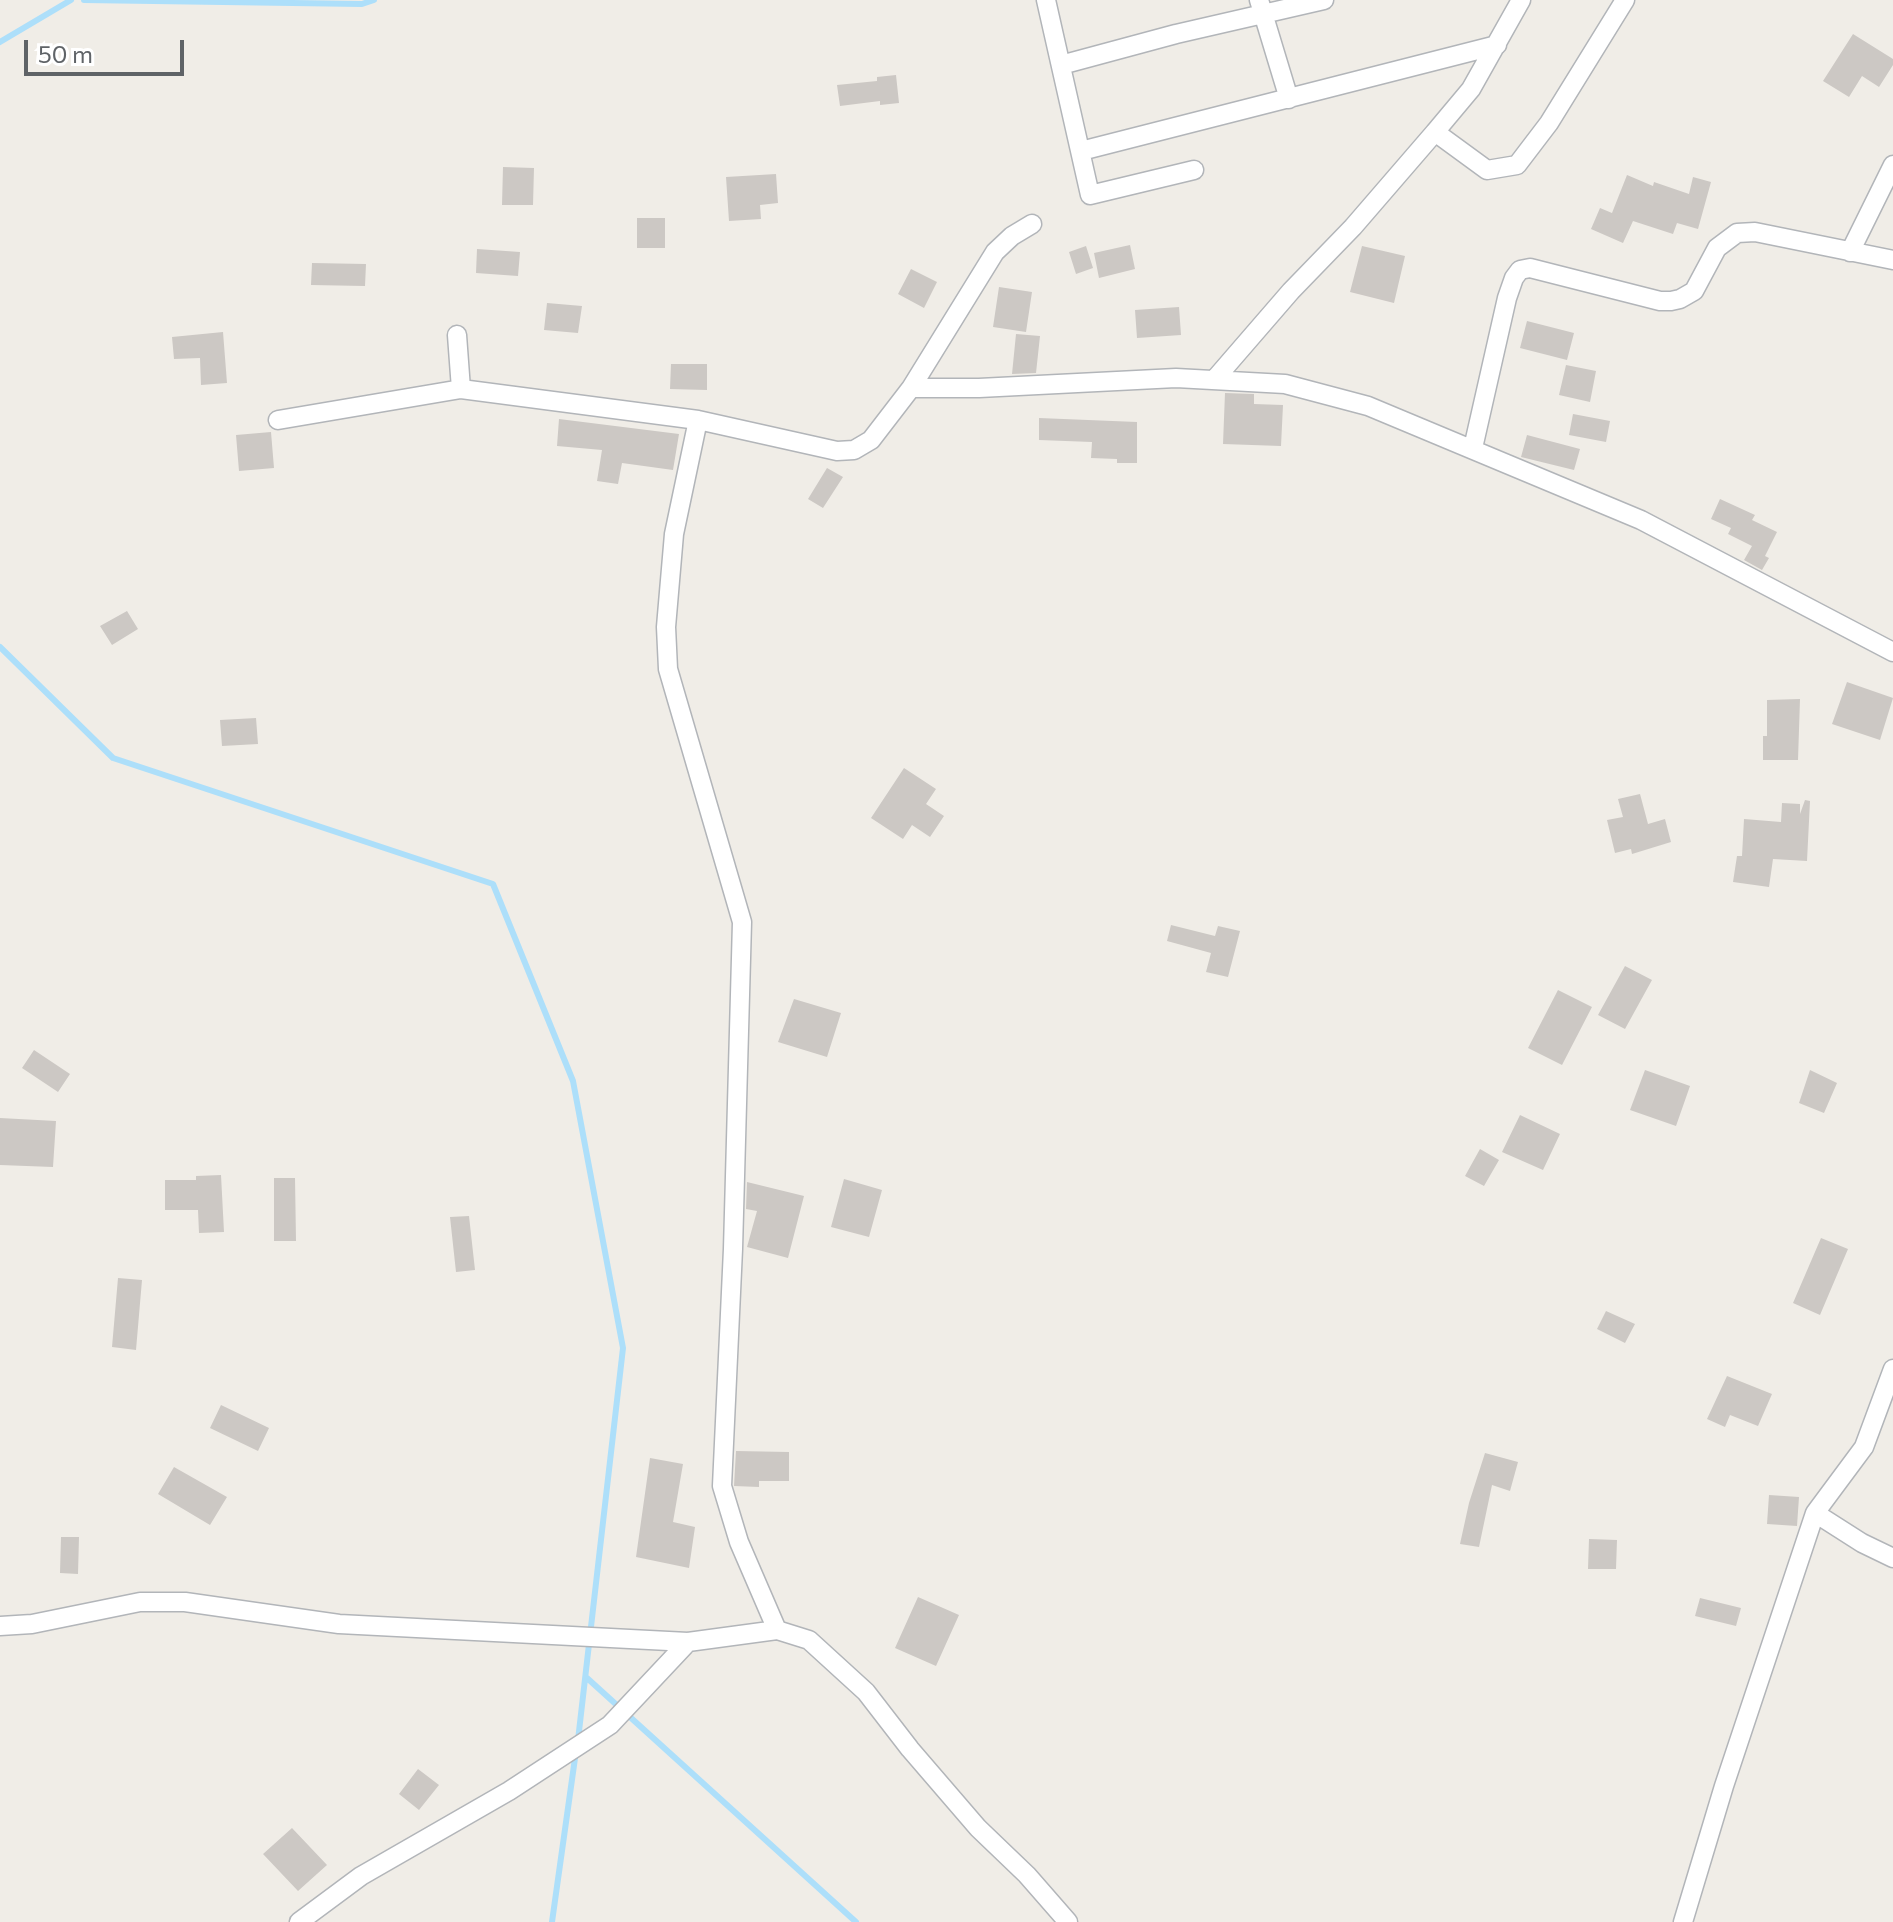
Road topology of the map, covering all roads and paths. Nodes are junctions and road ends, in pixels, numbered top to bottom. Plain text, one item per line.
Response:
1 (1046, 0) edge
2 (1324, 0) edge
3 (1521, 0) edge
4 (1625, 0) edge
5 (1261, 7) edge
6 (1497, 45) junction
7 (1061, 65) junction
8 (1289, 99) junction
9 (1435, 132) junction
10 (1081, 151) junction
11 (1893, 165) edge
12 (1194, 170) dead end
13 (1032, 224) dead end
14 (1850, 252) junction
15 (1893, 260) edge
16 (457, 335) dead end
17 (1214, 380) junction
18 (911, 388) junction
19 (461, 389) junction
20 (278, 420) dead end
21 (698, 420) junction
22 (1473, 448) junction
23 (1893, 652) edge
24 (1893, 1369) edge
25 (1815, 1513) junction
26 (1893, 1558) edge
27 (0, 1626) edge
28 (777, 1630) junction
29 (688, 1642) junction
30 (299, 1922) edge
31 (1068, 1922) edge
32 (1683, 1922) edge

1 - 7 street
2 - 5 street
3 - 6 street
4 - 9 street
5 - 7 street
5 - 8 street
6 - 8 street
6 - 9 street
7 - 10 street
8 - 10 street
9 - 17 street
10 - 12 street
11 - 14 street
13 - 18 street
14 - 15 street
14 - 22 street
16 - 19 street
17 - 18 street
17 - 22 street
18 - 21 street
19 - 20 street
19 - 21 street
21 - 28 street
22 - 23 street
24 - 25 street
25 - 26 street
25 - 32 street
27 - 29 street
28 - 29 street
28 - 31 street
29 - 30 street

